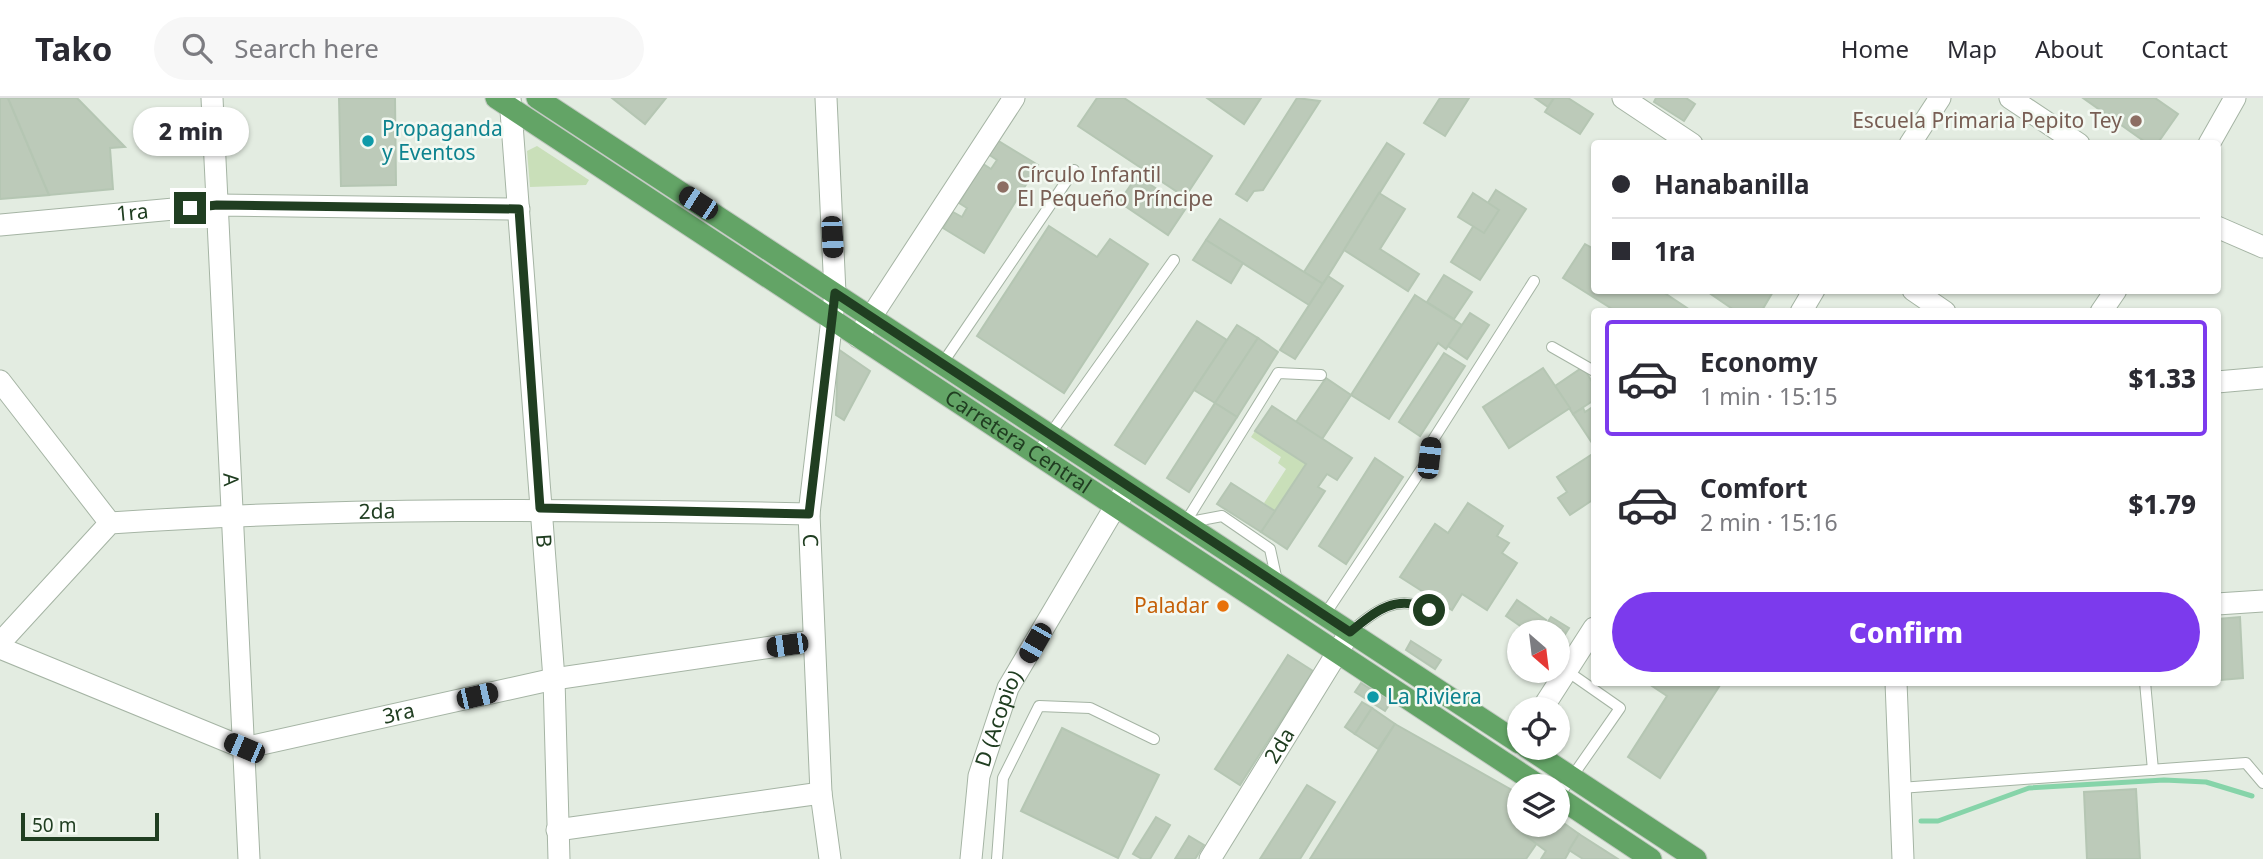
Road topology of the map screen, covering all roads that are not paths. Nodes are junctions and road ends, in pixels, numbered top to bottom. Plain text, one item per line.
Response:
1 (212, 98) edge
2 (537, 98) edge
3 (826, 98) edge
4 (1014, 98) edge
5 (1623, 98) edge
6 (1940, 98) edge
7 (2010, 98) edge
8 (2235, 98) edge
9 (506, 101) edge
10 (1686, 140) edge
11 (1913, 140) edge
12 (2073, 140) edge
13 (2211, 140) edge
14 (1074, 170) dead end
15 (217, 205) junction
16 (519, 209) junction
17 (0, 225) edge
18 (2221, 229) edge
19 (2263, 247) edge
20 (1174, 260) dead end
21 (1534, 281) dead end
22 (835, 293) junction
23 (1919, 294) edge
24 (1939, 308) edge
25 (871, 317) junction
26 (832, 319) junction
27 (859, 337) junction
28 (1552, 348) dead end
29 (942, 364) junction
30 (1591, 370) edge
31 (1321, 375) dead end
32 (2263, 378) edge
33 (0, 381) edge
34 (2221, 382) edge
35 (1050, 435) junction
36 (1037, 454) junction
37 (1128, 485) junction
38 (1116, 506) junction
39 (540, 508) junction
40 (233, 514) junction
41 (809, 514) junction
42 (110, 523) junction
43 (1185, 523) junction
44 (2263, 601) edge
45 (2221, 604) edge
46 (1429, 610) dead end
47 (1325, 615) junction
48 (1350, 632) junction
49 (1591, 633) edge
50 (1311, 635) junction
51 (813, 641) junction
52 (0, 645) edge
53 (1337, 652) junction
54 (1570, 666) edge
55 (1570, 673) edge
56 (554, 679) junction
57 (1896, 686) edge
58 (2145, 686) edge
59 (1507, 735) edge
60 (1154, 739) dead end
61 (244, 748) junction
62 (1508, 760) edge
63 (1546, 760) edge
64 (1506, 764) junction
65 (2153, 770) junction
66 (1521, 774) edge
67 (1571, 777) junction
68 (2263, 783) edge
69 (1900, 788) junction
70 (821, 793) junction
71 (1570, 805) edge
72 (557, 830) junction
73 (1663, 837) junction
74 (249, 859) edge
75 (559, 859) edge
76 (830, 859) edge
77 (971, 859) edge
78 (997, 859) edge
79 (1210, 859) edge
80 (1651, 859) edge
81 (1696, 859) edge
82 (1903, 859) edge

1 - 15 street, A
2 - 22 main road, Carretera Central
3 - 22 street, C
4 - 25 street
5 - 10 street
6 - 11 street
7 - 12 street
8 - 13 street
9 - 16 street, B
9 - 26 main road, Carretera Central
14 - 29 lane
15 - 16 street, 1ra
15 - 17 street, 1ra
15 - 40 street, A
16 - 39 street, B
18 - 19 street
20 - 35 lane
21 - 47 lane
22 - 25 main road, Carretera Central
22 - 26 street, C
23 - 24 street
25 - 27 street
25 - 29 main road, Carretera Central
26 - 27 main road, Carretera Central
26 - 41 street, C
27 - 36 main road, Carretera Central
28 - 30 lane
29 - 35 main road, Carretera Central
31 - 43 lane
32 - 34 street
33 - 42 street
35 - 36 lane
35 - 37 main road, Carretera Central
36 - 38 main road, Carretera Central
37 - 38 street, D (Acopio)
37 - 43 main road, Carretera Central
38 - 50 main road, Carretera Central
38 - 77 street, D (Acopio)
39 - 40 street, 2da
39 - 41 street, 2da
39 - 56 street, B
40 - 42 street, 2da
40 - 61 street, A
41 - 51 street, C
42 - 52 street
43 - 47 main road, Carretera Central
44 - 45 street
46 - 48 lane
47 - 48 main road, Carretera Central
47 - 50 lane
48 - 53 street, 2da
48 - 59 main road, Carretera Central
49 - 54 street
50 - 53 main road, Carretera Central
51 - 56 street, 3ra
51 - 70 street, C
52 - 61 street
53 - 64 main road, Carretera Central
53 - 79 street, 2da
55 - 67 lane
56 - 61 street, 3ra
56 - 72 street, B
57 - 69 street
58 - 65 lane
60 - 78 lane
61 - 74 street, A
62 - 64 street
63 - 67 main road
64 - 66 main road, Carretera Central
65 - 68 lane
65 - 69 lane
67 - 73 main road
69 - 82 street
70 - 72 street
70 - 76 street, C
71 - 80 main road
72 - 75 street, B
73 - 80 main road
73 - 81 main road

